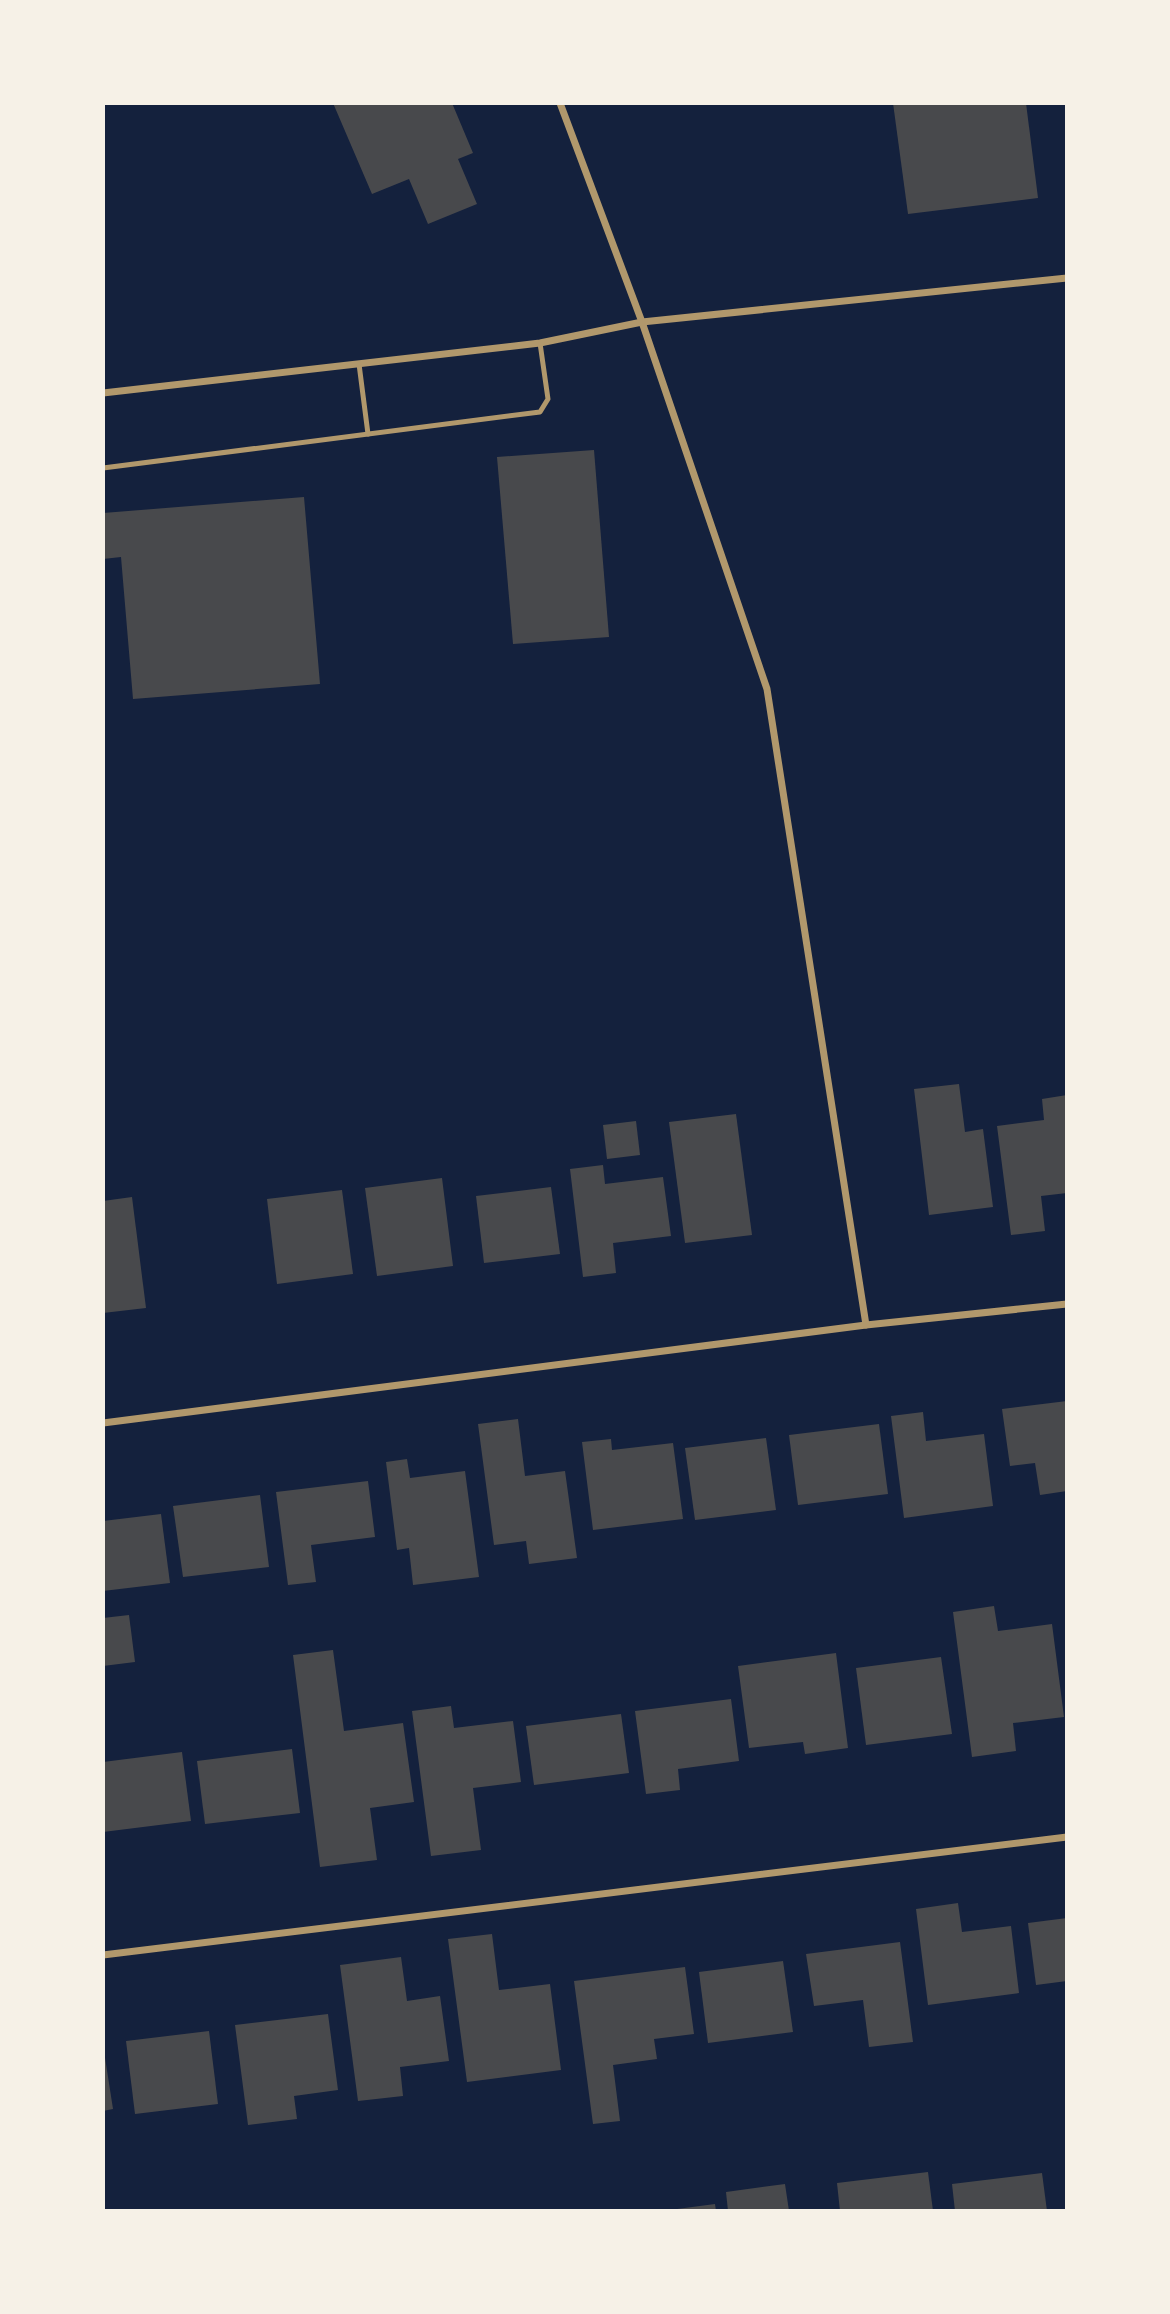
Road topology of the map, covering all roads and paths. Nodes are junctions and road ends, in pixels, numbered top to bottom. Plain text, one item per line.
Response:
1 (560, 103) edge
2 (1067, 278) edge
3 (642, 322) junction
4 (540, 343) junction
5 (359, 364) junction
6 (103, 393) edge
7 (368, 434) junction
8 (103, 468) edge
9 (1067, 1304) edge
10 (866, 1325) junction
11 (103, 1423) edge
12 (1067, 1837) edge
13 (103, 1955) edge

1 - 3 street
2 - 3 street
3 - 4 street
3 - 10 street
4 - 5 street
4 - 7 lane
5 - 6 street
5 - 7 lane
7 - 8 lane
9 - 10 street
10 - 11 street
12 - 13 street

